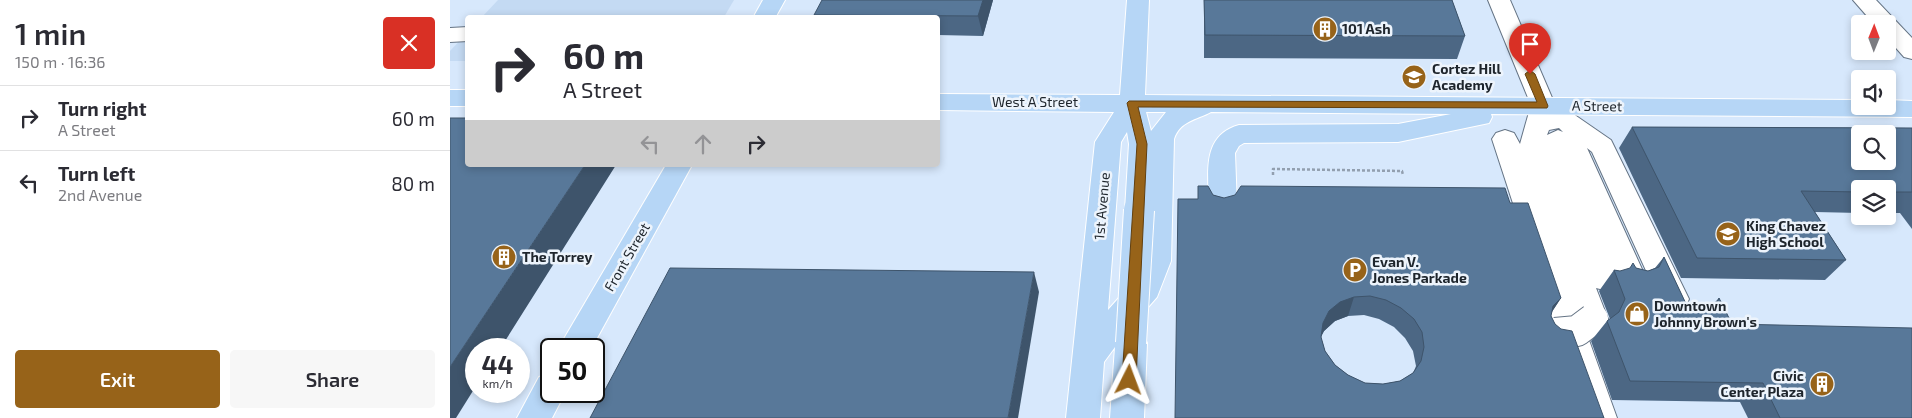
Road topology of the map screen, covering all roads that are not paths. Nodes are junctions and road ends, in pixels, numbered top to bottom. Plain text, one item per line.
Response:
1 (774, 0) edge
2 (1138, 0) edge
3 (1499, 0) edge
4 (1864, 0) edge
5 (766, 15) edge
6 (1878, 15) edge
7 (465, 34) edge
8 (450, 35) edge
9 (1896, 35) edge
10 (1912, 52) edge
11 (450, 98) edge
12 (465, 98) edge
13 (940, 102) edge
14 (1132, 103) junction
15 (1210, 104) junction
16 (1543, 106) junction
17 (1912, 109) edge
18 (1531, 142) junction
19 (678, 167) edge
20 (1223, 207) edge
21 (1604, 278) dead end
22 (1631, 278) edge
23 (1683, 318) edge
24 (1555, 333) edge
25 (580, 338) edge
26 (1089, 357) junction
27 (542, 403) edge
28 (534, 418) edge
29 (1083, 418) edge
30 (1127, 418) edge
31 (1600, 418) edge

1 - 5 main road
2 - 14 main road, 1st Avenue
3 - 16 street
4 - 6 street
7 - 8 street
9 - 10 street
11 - 12 main road
13 - 14 main road, West A Street
14 - 15 main road, A Street
14 - 26 main road, 1st Avenue
14 - 30 main road, bridge
15 - 16 main road, A Street
15 - 26 main road
16 - 17 main road, A Street
16 - 18 street
16 - 20 main road
16 - 23 street
18 - 21 street
18 - 22 street
18 - 24 street, bridge
18 - 31 street
19 - 25 main road, Front Street
26 - 29 main road, 1st Avenue
27 - 28 main road

